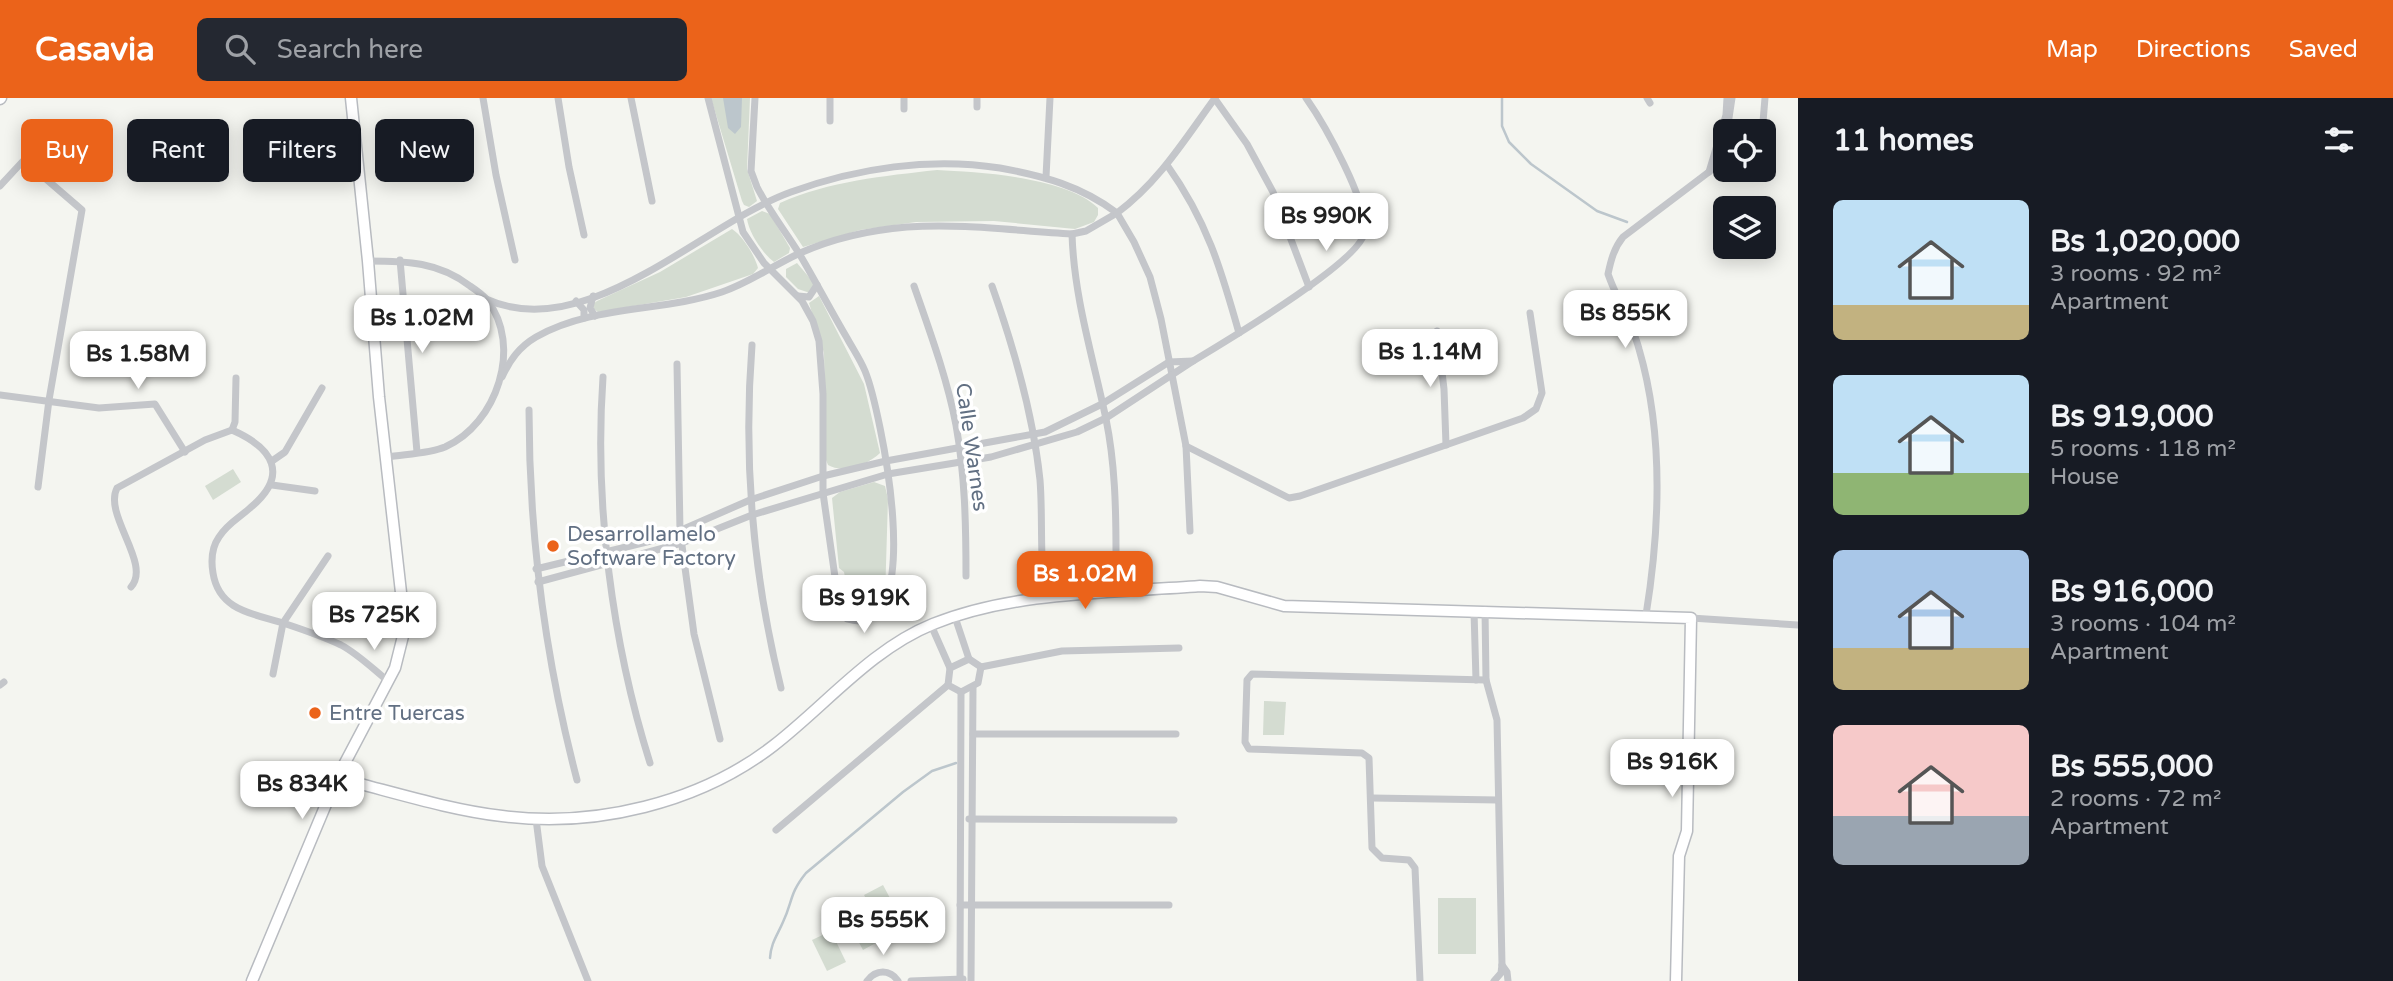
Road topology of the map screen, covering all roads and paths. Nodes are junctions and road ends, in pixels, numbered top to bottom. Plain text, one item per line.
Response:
1 (351, 98) edge
2 (483, 98) edge
3 (558, 98) edge
4 (631, 98) edge
5 (708, 98) edge
6 (755, 98) edge
7 (830, 98) edge
8 (904, 98) edge
9 (977, 98) edge
10 (1051, 98) edge
11 (1215, 98) edge
12 (1306, 98) edge
13 (1727, 98) edge
14 (1732, 98) edge
15 (1765, 98) edge
16 (977, 107) dead end
17 (904, 108) dead end
18 (1728, 119) edge
19 (1763, 119) edge
20 (830, 121) dead end
21 (1167, 165) junction
22 (1713, 169) edge
23 (1709, 172) junction
24 (1046, 177) junction
25 (0, 186) edge
26 (652, 201) dead end
27 (765, 204) junction
28 (1117, 213) junction
29 (740, 216) junction
30 (1072, 234) junction
31 (584, 235) dead end
32 (799, 254) junction
33 (400, 260) junction
34 (514, 260) dead end
35 (368, 261) junction
36 (771, 270) junction
37 (817, 285) junction
38 (914, 286) dead end
39 (992, 286) dead end
40 (1309, 287) junction
41 (593, 296) junction
42 (797, 296) junction
43 (486, 299) junction
44 (576, 301) junction
45 (1530, 313) dead end
46 (595, 316) junction
47 (584, 318) junction
48 (1437, 331) dead end
49 (1239, 333) junction
50 (752, 345) dead end
51 (1193, 361) junction
52 (1169, 362) junction
53 (677, 364) dead end
54 (1172, 375) junction
55 (502, 377) junction
56 (603, 377) dead end
57 (236, 378) dead end
58 (322, 388) dead end
59 (0, 395) edge
60 (49, 400) junction
61 (1102, 404) junction
62 (529, 410) dead end
63 (1106, 418) junction
64 (232, 430) junction
65 (1033, 435) junction
66 (1446, 445) junction
67 (1035, 446) junction
68 (1186, 446) junction
69 (959, 449) junction
70 (185, 452) junction
71 (417, 452) junction
72 (387, 457) junction
73 (961, 460) junction
74 (272, 461) junction
75 (886, 461) junction
76 (888, 474) junction
77 (823, 476) junction
78 (272, 485) junction
79 (38, 488) dead end
80 (315, 491) dead end
81 (823, 493) junction
82 (750, 500) junction
83 (752, 515) junction
84 (680, 531) junction
85 (1190, 531) dead end
86 (681, 543) junction
87 (607, 551) junction
88 (1116, 553) dead end
89 (328, 556) dead end
90 (1042, 556) dead end
91 (608, 564) junction
92 (536, 569) junction
93 (966, 576) dead end
94 (538, 582) junction
95 (131, 587) dead end
96 (1480, 610) junction
97 (1646, 615) junction
98 (955, 617) junction
99 (1691, 618) junction
100 (283, 623) junction
101 (931, 625) junction
102 (1798, 625) edge
103 (1179, 648) dead end
104 (969, 659) junction
105 (981, 667) junction
106 (950, 668) junction
107 (273, 674) dead end
108 (1476, 680) junction
109 (1486, 680) junction
110 (388, 681) junction
111 (948, 685) junction
112 (781, 688) dead end
113 (973, 688) junction
114 (961, 692) junction
115 (973, 734) junction
116 (1176, 734) dead end
117 (720, 739) dead end
118 (650, 763) dead end
119 (337, 778) junction
120 (577, 780) dead end
121 (1372, 799) junction
122 (1499, 800) junction
123 (536, 819) junction
124 (960, 819) junction
125 (972, 819) junction
126 (1174, 820) dead end
127 (776, 830) dead end
128 (960, 905) junction
129 (971, 905) junction
130 (1169, 905) dead end
131 (1502, 965) junction
132 (960, 980) edge
133 (972, 980) edge
134 (252, 981) edge
135 (588, 981) edge
136 (867, 981) edge
137 (898, 981) edge
138 (911, 981) edge
139 (1420, 981) edge
140 (1494, 981) edge
141 (1508, 981) edge
142 (1675, 981) edge

1 - 35 street
2 - 34 street
3 - 31 street
4 - 26 street
5 - 29 street
6 - 27 street
7 - 20 street
8 - 17 street
9 - 16 street
10 - 24 street
11 - 21 street
11 - 40 street
12 - 40 street
13 - 23 street
14 - 18 street
15 - 19 street
21 - 28 street
21 - 49 street
22 - 23 street
23 - 97 street
24 - 27 street
24 - 28 street
25 - 60 street
27 - 29 street
27 - 32 street
28 - 30 street
28 - 52 street
29 - 36 street
29 - 41 street
30 - 32 street
30 - 61 street
32 - 36 street
32 - 37 street
33 - 35 street
33 - 43 street
33 - 71 street
35 - 72 street
36 - 42 street
36 - 46 street
37 - 42 street
37 - 75 street
38 - 69 street, Calle Warnes
39 - 65 street
40 - 49 street
41 - 44 street
41 - 46 street
42 - 77 street
43 - 44 street
43 - 55 street
44 - 47 street
45 - 66 street
46 - 47 street
47 - 55 street
48 - 66 street
49 - 51 street
50 - 82 street
51 - 52 street
51 - 54 street
52 - 54 street
52 - 61 street
53 - 84 street
54 - 63 street
54 - 68 street
55 - 71 street
56 - 87 street
57 - 64 street
58 - 74 street
59 - 60 street
60 - 70 street
60 - 79 street
61 - 63 street
61 - 65 street
62 - 92 street
63 - 67 street
63 - 88 street
64 - 70 street
64 - 74 street
65 - 67 street
65 - 69 street
66 - 68 street
67 - 73 street
67 - 90 street
68 - 85 street
69 - 73 street, Calle Warnes
69 - 75 street
70 - 95 street
71 - 72 street
72 - 110 street
73 - 76 street
73 - 93 street, Calle Warnes
74 - 78 street
75 - 76 street
75 - 77 street
76 - 81 street
76 - 81 street
77 - 81 street
77 - 82 street
78 - 80 street
78 - 100 street
81 - 83 street
82 - 83 street
82 - 84 street
83 - 86 street
83 - 112 street
84 - 86 street
84 - 87 street
86 - 91 street
86 - 117 street
87 - 91 street
87 - 92 street
89 - 100 street
91 - 94 street
91 - 118 street
92 - 94 street
94 - 120 street
96 - 97 street
96 - 98 street
96 - 108 street
96 - 109 street
97 - 99 street
98 - 101 street
98 - 104 street
99 - 102 street
99 - 142 street
100 - 107 street
100 - 110 street
101 - 106 street
101 - 123 street
103 - 105 street
104 - 105 street
104 - 106 street
105 - 113 street
106 - 111 street
108 - 109 street
108 - 121 street
109 - 122 street
110 - 119 street
111 - 114 street
111 - 127 street
113 - 114 street
113 - 115 street
114 - 124 street
115 - 116 street
115 - 125 street
119 - 123 street
119 - 134 street
121 - 122 street
121 - 139 street
122 - 131 street
123 - 135 street
124 - 125 street
124 - 128 street
125 - 126 street
125 - 129 street
128 - 129 street
128 - 132 street
129 - 130 street
129 - 133 street
131 - 140 street
131 - 141 street
132 - 133 street
132 - 138 street
136 - 137 street

